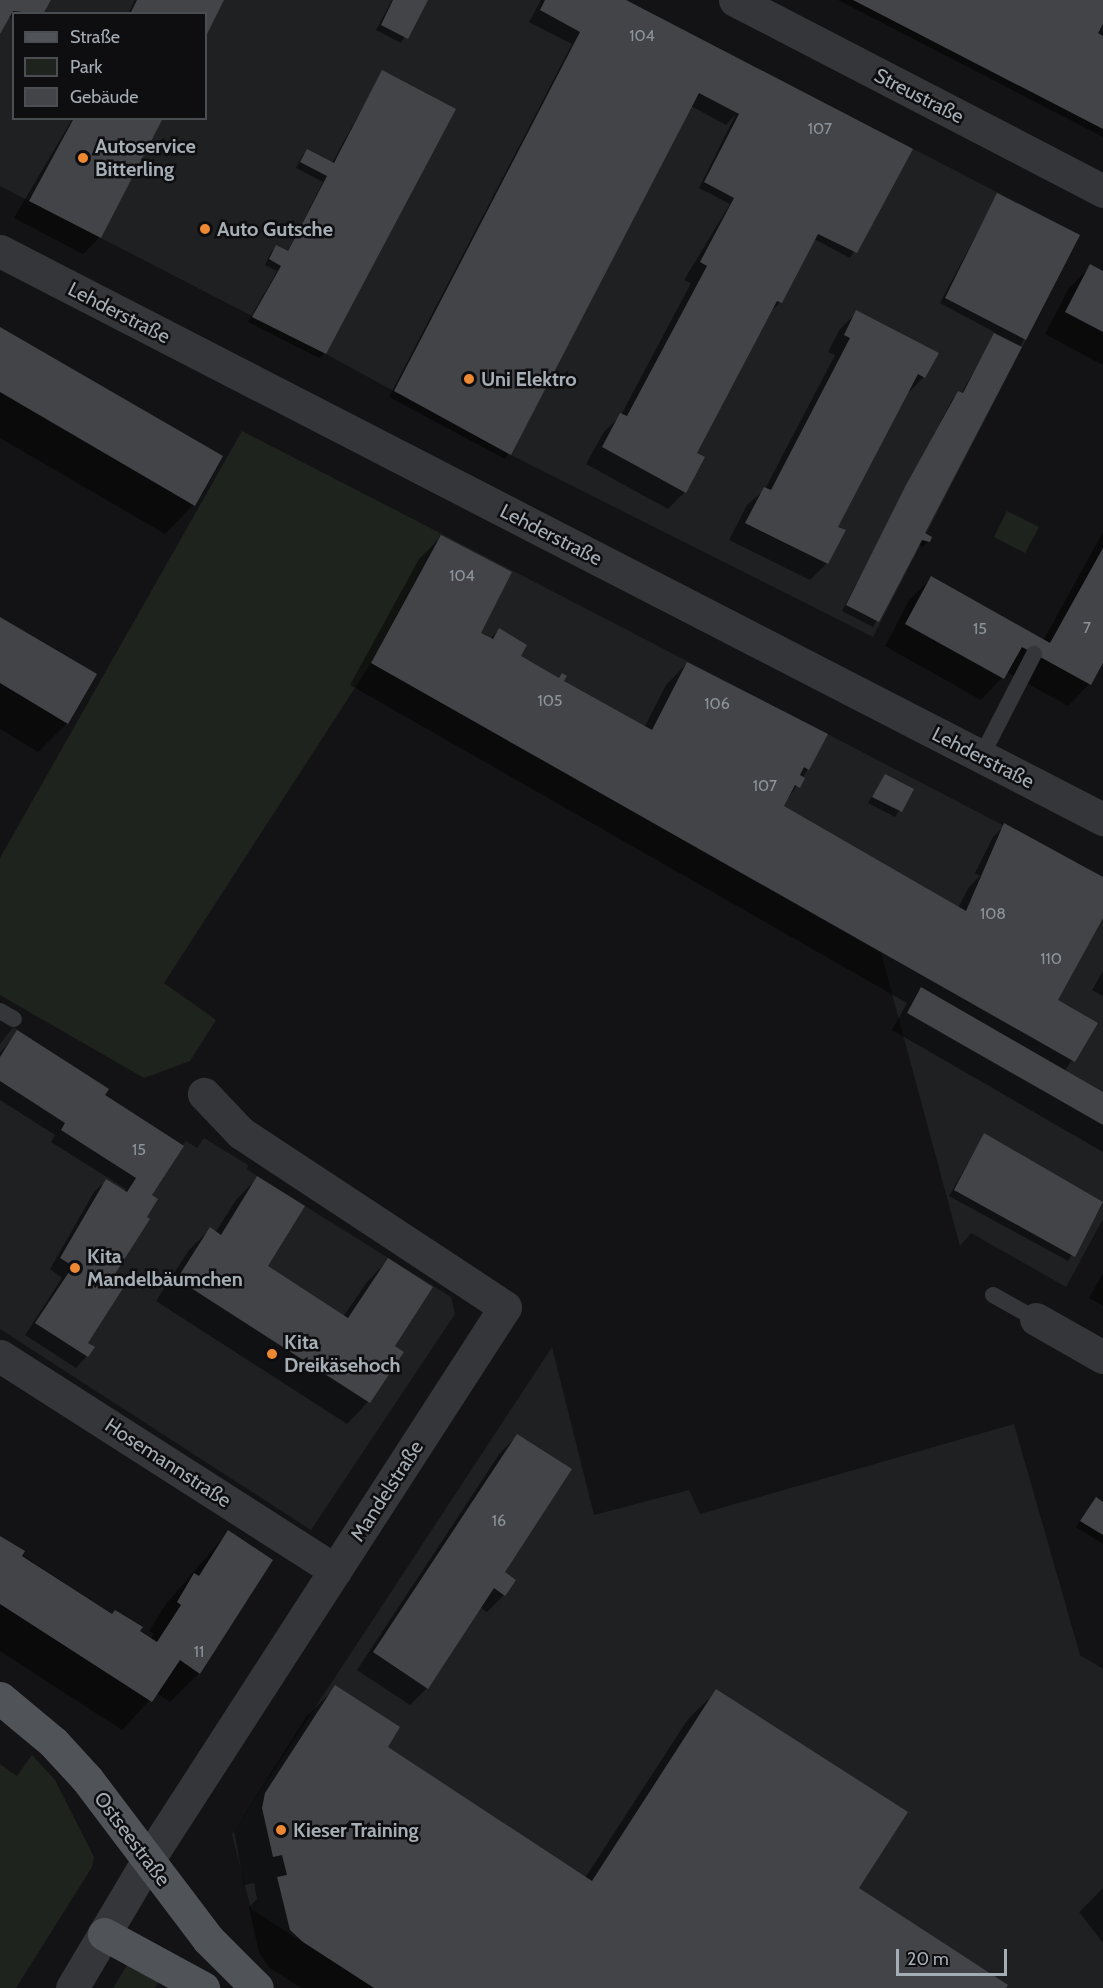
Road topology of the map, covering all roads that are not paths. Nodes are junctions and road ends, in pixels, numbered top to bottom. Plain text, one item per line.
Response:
1 (735, 0) edge
2 (1103, 191) edge
3 (0, 251) edge
4 (1034, 654) dead end
5 (981, 757) junction
6 (1103, 819) edge
7 (204, 1094) dead end
8 (993, 1294) dead end
9 (1036, 1319) joint
10 (0, 1356) edge
11 (1103, 1357) edge
12 (335, 1570) junction
13 (0, 1698) edge
14 (148, 1860) junction
15 (104, 1934) junction
16 (72, 1988) edge
17 (203, 1988) edge
18 (257, 1988) edge

1 - 2 street, Streustraße
3 - 5 street, Lehderstraße
4 - 5 lane
5 - 6 street, Lehderstraße
7 - 12 street, Mandelstraße
8 - 9 lane
9 - 11 street
10 - 12 street, Hosemannstraße
12 - 14 street, Mandelstraße
13 - 14 main road, Ostseestraße
14 - 15 street, Mandelstraße
14 - 18 main road, Ostseestraße
15 - 16 street, Mandelstraße
15 - 17 main road

